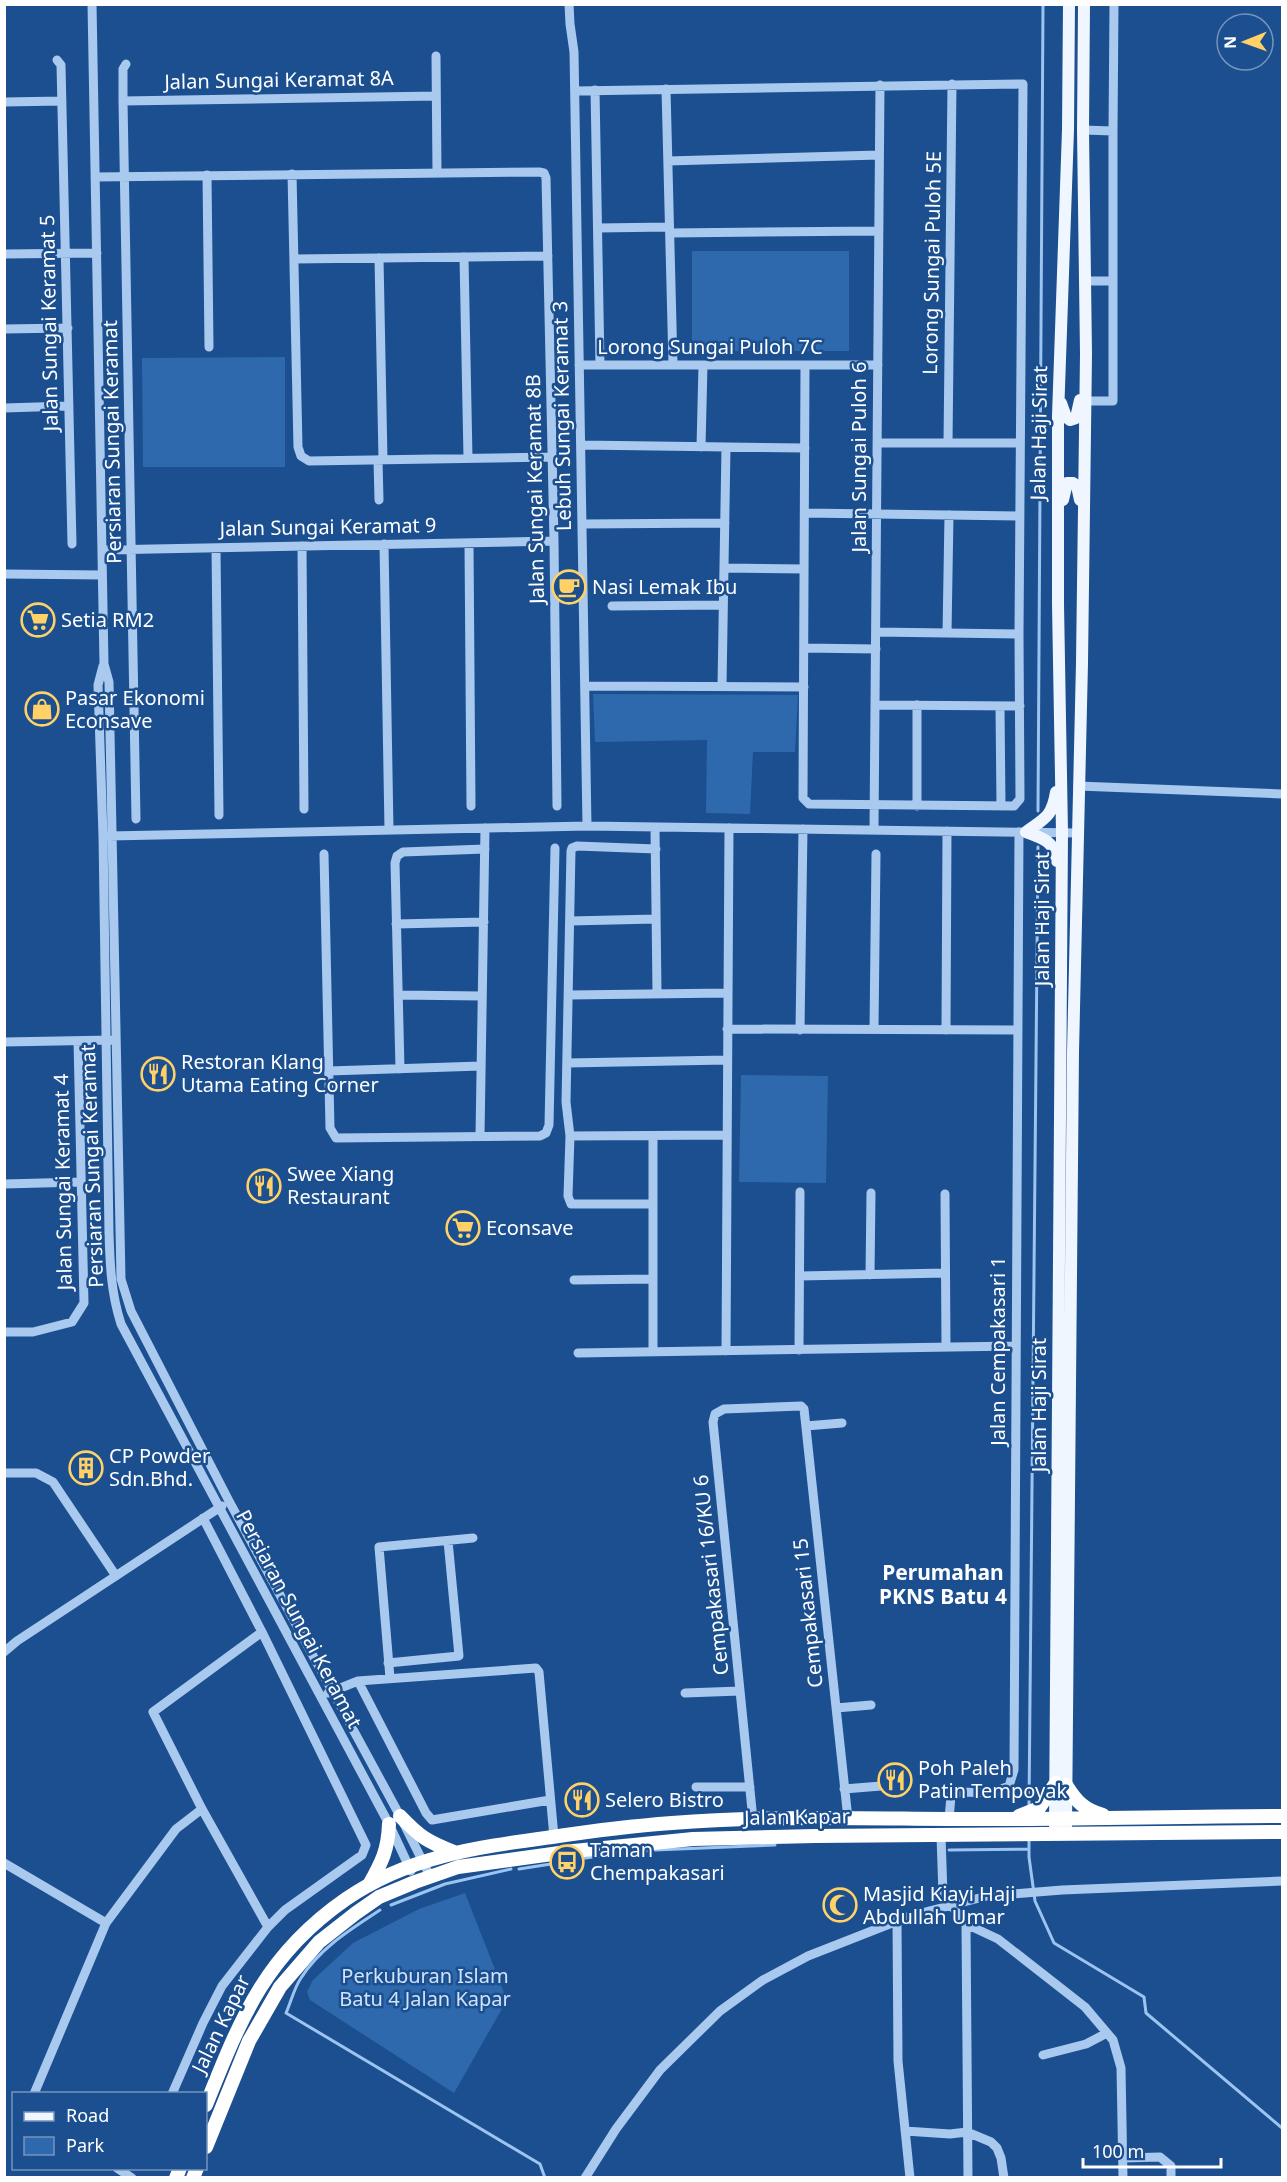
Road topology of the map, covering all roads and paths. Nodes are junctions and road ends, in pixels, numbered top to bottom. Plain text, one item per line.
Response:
1 (92, 4) edge
2 (569, 4) edge
3 (1069, 4) edge
4 (1084, 4) edge
5 (1114, 4) edge
6 (436, 56) dead end
7 (57, 60) dead end
8 (126, 64) dead end
9 (952, 84) junction
10 (880, 85) junction
11 (666, 89) junction
12 (596, 90) junction
13 (574, 91) junction
14 (436, 96) junction
15 (62, 101) junction
16 (123, 101) junction
17 (4, 102) edge
18 (1083, 130) junction
19 (1113, 131) junction
20 (879, 155) junction
21 (668, 161) junction
22 (437, 173) junction
23 (292, 174) junction
24 (207, 175) junction
25 (125, 176) junction
26 (95, 177) junction
27 (598, 228) junction
28 (670, 230) junction
29 (879, 231) junction
30 (66, 253) junction
31 (96, 253) junction
32 (4, 254) edge
33 (548, 256) junction
34 (464, 257) junction
35 (379, 258) junction
36 (294, 259) junction
37 (1085, 281) junction
38 (1113, 281) junction
39 (68, 328) junction
40 (4, 329) edge
41 (209, 347) dead end
42 (1086, 354) junction
43 (579, 365) junction
44 (600, 365) junction
45 (673, 365) junction
46 (703, 365) junction
47 (805, 365) junction
48 (878, 365) junction
49 (1058, 375) junction
50 (1085, 401) junction
51 (69, 406) junction
52 (4, 408) edge
53 (877, 443) junction
54 (948, 443) junction
55 (1020, 443) junction
56 (580, 445) junction
57 (701, 447) junction
58 (726, 447) junction
59 (805, 448) junction
60 (552, 457) junction
61 (468, 458) junction
62 (380, 460) junction
63 (379, 500) dead end
64 (805, 513) junction
65 (877, 513) junction
66 (949, 514) junction
67 (1020, 516) junction
68 (725, 523) junction
69 (582, 524) junction
70 (1083, 537) junction
71 (1058, 540) junction
72 (554, 541) junction
73 (469, 543) junction
74 (72, 544) dead end
75 (384, 544) junction
76 (302, 546) junction
77 (216, 548) junction
78 (132, 549) junction
79 (102, 550) junction
80 (724, 568) junction
81 (804, 568) junction
82 (4, 574) edge
83 (102, 575) junction
84 (723, 605) junction
85 (612, 606) dead end
86 (876, 632) junction
87 (947, 633) junction
88 (1019, 634) junction
89 (804, 648) junction
90 (876, 649) junction
91 (585, 686) junction
92 (722, 686) junction
93 (804, 687) junction
94 (875, 705) junction
95 (917, 705) junction
96 (1000, 706) junction
97 (1020, 706) junction
98 (1060, 731) junction
99 (1078, 786) junction
100 (1282, 794) edge
101 (874, 805) junction
102 (471, 806) dead end
103 (557, 806) dead end
104 (917, 806) junction
105 (1000, 806) junction
106 (304, 809) dead end
107 (219, 815) dead end
108 (136, 819) dead end
109 (587, 826) junction
110 (656, 827) junction
111 (485, 828) junction
112 (729, 828) junction
113 (803, 829) junction
114 (389, 830) junction
115 (874, 830) junction
116 (947, 831) junction
117 (1022, 832) junction
118 (1062, 833) junction
119 (1078, 833) junction
120 (108, 836) junction
121 (555, 848) dead end
122 (485, 849) junction
123 (656, 849) junction
124 (324, 854) dead end
125 (876, 854) dead end
126 (656, 919) junction
127 (570, 921) junction
128 (483, 922) junction
129 (396, 924) junction
130 (1061, 943) junction
131 (657, 993) junction
132 (728, 993) junction
133 (569, 994) junction
134 (398, 995) junction
135 (482, 996) junction
136 (728, 1029) junction
137 (874, 1029) junction
138 (800, 1030) junction
139 (946, 1030) junction
140 (1018, 1030) junction
141 (106, 1040) junction
142 (117, 1040) junction
143 (78, 1041) junction
144 (4, 1042) edge
145 (727, 1060) junction
146 (567, 1064) junction
147 (481, 1066) junction
148 (400, 1069) junction
149 (329, 1071) junction
150 (727, 1135) junction
151 (480, 1136) junction
152 (570, 1136) junction
153 (653, 1136) junction
154 (81, 1182) junction
155 (4, 1184) edge
156 (800, 1192) dead end
157 (871, 1193) dead end
158 (945, 1194) dead end
159 (653, 1204) junction
160 (945, 1273) junction
161 (870, 1275) junction
162 (800, 1276) junction
163 (653, 1279) junction
164 (574, 1280) dead end
165 (4, 1332) edge
166 (1016, 1346) junction
167 (946, 1347) junction
168 (799, 1350) junction
169 (726, 1351) junction
170 (652, 1352) junction
171 (578, 1353) dead end
172 (801, 1406) joint
173 (842, 1423) dead end
174 (806, 1426) junction
175 (4, 1473) edge
176 (229, 1501) junction
177 (219, 1508) junction
178 (203, 1518) junction
179 (473, 1538) dead end
180 (448, 1541) junction
181 (116, 1576) junction
182 (262, 1632) junction
183 (5, 1651) edge
184 (388, 1663) junction
185 (390, 1678) junction
186 (358, 1682) junction
187 (331, 1691) junction
188 (740, 1691) junction
189 (685, 1693) dead end
190 (321, 1697) junction
191 (872, 1705) dead end
192 (836, 1708) junction
193 (1061, 1784) junction
194 (750, 1786) junction
195 (881, 1786) dead end
196 (696, 1787) dead end
197 (844, 1789) junction
198 (550, 1800) junction
199 (202, 1809) junction
200 (1040, 1813) junction
201 (1196, 1816) junction
202 (1282, 1816) edge
203 (1117, 1818) junction
204 (848, 1819) junction
205 (949, 1819) junction
206 (1061, 1819) junction
207 (394, 1820) junction
208 (753, 1820) junction
209 (1014, 1822) junction
210 (1282, 1832) edge
211 (1196, 1833) junction
212 (1061, 1834) junction
213 (940, 1836) junction
214 (554, 1837) junction
215 (454, 1852) junction
216 (424, 1861) junction
217 (5, 1866) edge
218 (409, 1867) junction
219 (430, 1876) junction
220 (1282, 1881) edge
221 (415, 1882) junction
222 (369, 1885) junction
223 (950, 1904) junction
224 (897, 1921) junction
225 (106, 1923) junction
226 (966, 1924) junction
227 (268, 1927) junction
228 (1107, 2033) junction
229 (1043, 2055) dead end
230 (35, 2092) edge
231 (173, 2092) edge
232 (207, 2102) edge
233 (905, 2131) junction
234 (967, 2132) junction
235 (207, 2145) edge
236 (1123, 2158) junction
237 (119, 2170) edge
238 (134, 2178) edge
239 (585, 2178) edge
240 (910, 2178) edge
241 (968, 2178) edge
242 (1004, 2178) edge
243 (1123, 2178) edge
244 (1171, 2178) edge

1 - 26 street, Persiaran Sungai Keramat
2 - 13 street, Lebuh Sungai Keramat 3
3 - 49 main road, Jalan Haji Sirat
4 - 18 main road, Jalan Haji Sirat
5 - 19 street
6 - 14 street
7 - 15 street, Jalan Sungai Keramat 5
8 - 16 street, Persiaran Sungai Keramat
9 - 10 street
9 - 54 street, Lorong Sungai Puloh 5E
9 - 55 street
10 - 11 street
10 - 20 street, Jalan Sungai Puloh 6
11 - 12 street
11 - 21 street
12 - 13 street
12 - 27 street
13 - 43 street, Lebuh Sungai Keramat 3
14 - 16 street, Jalan Sungai Keramat 8A
14 - 22 street
15 - 17 street
15 - 30 street, Jalan Sungai Keramat 5
16 - 25 street, Persiaran Sungai Keramat
18 - 19 street
18 - 37 main road, Jalan Haji Sirat
19 - 38 street
20 - 21 street
20 - 29 street, Jalan Sungai Puloh 6
21 - 28 street
22 - 23 street
22 - 33 street, Jalan Sungai Keramat 8B
23 - 24 street
23 - 36 street
24 - 25 street
24 - 41 street
25 - 26 street
25 - 78 street, Persiaran Sungai Keramat
26 - 31 street, Persiaran Sungai Keramat
27 - 28 street
27 - 44 street
28 - 29 street
28 - 45 street
29 - 48 street, Jalan Sungai Puloh 6
30 - 31 street
30 - 32 street
30 - 39 street, Jalan Sungai Keramat 5
31 - 79 street, Persiaran Sungai Keramat
33 - 34 street
33 - 60 street, Jalan Sungai Keramat 8B
34 - 35 street
34 - 61 street
35 - 36 street
35 - 62 street
36 - 62 street
37 - 38 street
37 - 42 main road, Jalan Haji Sirat
38 - 50 street
39 - 40 street
39 - 51 street, Jalan Sungai Keramat 5
42 - 49 main road
42 - 50 main road, Jalan Haji Sirat
43 - 44 street, Lorong Sungai Puloh 7C
43 - 56 street, Lebuh Sungai Keramat 3
44 - 45 street, Lorong Sungai Puloh 7C
45 - 46 street, Lorong Sungai Puloh 7C
46 - 47 street, Lorong Sungai Puloh 7C
46 - 57 street
47 - 48 street, Lorong Sungai Puloh 7C
47 - 59 street
48 - 53 street, Jalan Sungai Puloh 6
49 - 71 main road, Jalan Haji Sirat
50 - 70 main road, Jalan Haji Sirat
51 - 52 street
51 - 74 street, Jalan Sungai Keramat 5
53 - 54 street
53 - 65 street, Jalan Sungai Puloh 6
54 - 55 street
55 - 67 street
56 - 57 street
56 - 69 street, Lebuh Sungai Keramat 3
57 - 58 street
58 - 59 street
58 - 68 street
59 - 64 street
60 - 61 street
60 - 72 street, Jalan Sungai Keramat 8B
61 - 62 street
62 - 63 street
64 - 65 street
64 - 81 street
65 - 66 street
65 - 86 street, Jalan Sungai Puloh 6
66 - 67 street
66 - 87 street
67 - 88 street
68 - 69 street
68 - 80 street
69 - 91 street, Lebuh Sungai Keramat 3
70 - 71 main road
70 - 99 main road, Jalan Haji Sirat
71 - 98 main road, Jalan Haji Sirat
72 - 73 street, Jalan Sungai Keramat 9
72 - 103 street, Jalan Sungai Keramat 8B
73 - 75 street, Jalan Sungai Keramat 9
73 - 102 street
75 - 76 street, Jalan Sungai Keramat 9
75 - 114 street
76 - 77 street, Jalan Sungai Keramat 9
76 - 106 street
77 - 78 street, Jalan Sungai Keramat 9
77 - 107 street
78 - 79 street, Jalan Sungai Keramat 9
78 - 108 street, Persiaran Sungai Keramat
79 - 83 street, Persiaran Sungai Keramat
80 - 81 street
80 - 84 street
81 - 89 street
82 - 83 street
83 - 120 street, Persiaran Sungai Keramat
84 - 85 street
84 - 92 street
86 - 87 street
86 - 90 street, Jalan Sungai Puloh 6
87 - 88 street
88 - 97 street
89 - 90 street
89 - 93 street
90 - 94 street, Jalan Sungai Puloh 6
91 - 92 street
91 - 109 street, Lebuh Sungai Keramat 3
92 - 93 street
93 - 101 street
94 - 95 street
94 - 101 street, Jalan Sungai Puloh 6
95 - 96 street
95 - 104 street
96 - 97 street
96 - 105 street
97 - 105 street
98 - 117 main road
98 - 118 main road, Jalan Haji Sirat
99 - 100 street
99 - 119 main road, Jalan Haji Sirat
101 - 104 street
101 - 115 street, Jalan Sungai Puloh 6
104 - 105 street
109 - 110 street
109 - 111 street
110 - 112 street
110 - 123 street
111 - 114 street
111 - 122 street
112 - 113 street
112 - 132 street
113 - 115 street
113 - 138 street
114 - 120 street
115 - 116 street
116 - 117 street
116 - 139 street
117 - 118 street
117 - 130 main road
117 - 140 street, Jalan Cempakasari 1
118 - 119 street
118 - 130 main road, Jalan Haji Sirat
119 - 193 main road, Jalan Haji Sirat
120 - 141 street, Persiaran Sungai Keramat
120 - 142 street, Persiaran Sungai Keramat
121 - 151 street
122 - 128 street
122 - 129 street
123 - 126 street
123 - 127 street
124 - 149 street
125 - 137 street
126 - 127 street
126 - 131 street
127 - 133 street
128 - 129 street
128 - 135 street
129 - 134 street
130 - 193 main road, Jalan Haji Sirat
131 - 132 street
131 - 133 street
132 - 136 street
133 - 146 street
134 - 135 street
134 - 148 street
135 - 147 street
136 - 138 street
136 - 145 street
137 - 138 street
137 - 139 street
139 - 140 street
140 - 166 street, Jalan Cempakasari 1
141 - 142 street
141 - 143 street
141 - 177 street, Persiaran Sungai Keramat
142 - 176 street, Persiaran Sungai Keramat
143 - 144 street
143 - 154 street, Jalan Sungai Keramat 4
145 - 146 street
145 - 150 street
146 - 152 street
147 - 148 street
147 - 151 street
148 - 149 street
149 - 151 street
150 - 153 street
150 - 169 street
152 - 153 street
152 - 159 street
153 - 159 street
154 - 155 street
154 - 165 street, Jalan Sungai Keramat 4
156 - 162 street
157 - 161 street
158 - 160 street
159 - 163 street
160 - 161 street
160 - 167 street
161 - 162 street
162 - 168 street
163 - 164 street
163 - 170 street
166 - 167 street
166 - 205 street, Jalan Cempakasari 1
167 - 168 street
168 - 169 street
169 - 170 street
170 - 171 street
172 - 174 street, Cempakasari 15
172 - 188 street, Cempakasari 16/KU 6
173 - 174 street
174 - 192 street, Cempakasari 15
175 - 181 street
176 - 177 street
176 - 187 street, Persiaran Sungai Keramat
177 - 178 street
177 - 190 street, Persiaran Sungai Keramat
178 - 181 street
178 - 182 street
179 - 180 street
180 - 184 street
180 - 184 street
181 - 183 street
182 - 199 street
182 - 227 street
184 - 185 street
185 - 186 street
185 - 198 street
186 - 187 street
186 - 198 street
187 - 190 street
187 - 207 street, Persiaran Sungai Keramat
188 - 189 street
188 - 194 street, Cempakasari 16/KU 6
190 - 207 street, Persiaran Sungai Keramat
191 - 192 street
192 - 197 street, Cempakasari 15
193 - 200 highway
193 - 203 highway
193 - 206 main road, Jalan Haji Sirat
194 - 196 street
194 - 208 street, Cempakasari 16/KU 6
195 - 197 street
197 - 204 street, Cempakasari 15
198 - 214 street
199 - 225 street
199 - 227 street
200 - 206 highway, Jalan Kapar
200 - 209 highway, Jalan Kapar
201 - 202 highway, Jalan Kapar
201 - 203 highway, Jalan Kapar
201 - 211 highway
203 - 206 highway, Jalan Kapar
204 - 205 highway, Jalan Kapar
204 - 208 highway, Jalan Kapar
205 - 209 highway, Jalan Kapar
206 - 212 main road, Jalan Haji Sirat
207 - 215 highway
207 - 216 street, Persiaran Sungai Keramat
207 - 218 street, Persiaran Sungai Keramat
207 - 222 highway
208 - 214 highway, Jalan Kapar
209 - 212 highway, Jalan Kapar
209 - 213 highway, Jalan Kapar
210 - 211 highway, Jalan Kapar
211 - 212 highway, Jalan Kapar
213 - 219 highway, Jalan Kapar
213 - 223 street
214 - 215 highway, Jalan Kapar
215 - 216 highway, Jalan Kapar
216 - 218 highway, Jalan Kapar
216 - 219 street, Persiaran Sungai Keramat
217 - 225 street
218 - 221 street, Persiaran Sungai Keramat
218 - 222 highway, Jalan Kapar
219 - 221 highway, Jalan Kapar
220 - 223 street
221 - 235 highway, Jalan Kapar
222 - 232 highway, Jalan Kapar
223 - 224 street
223 - 226 street
224 - 233 street
224 - 239 street
225 - 230 street
226 - 228 street
226 - 234 street
227 - 231 street
228 - 229 street
228 - 236 street
233 - 234 street
233 - 240 street
234 - 241 street
234 - 242 street
236 - 243 street
236 - 244 street
237 - 238 street

